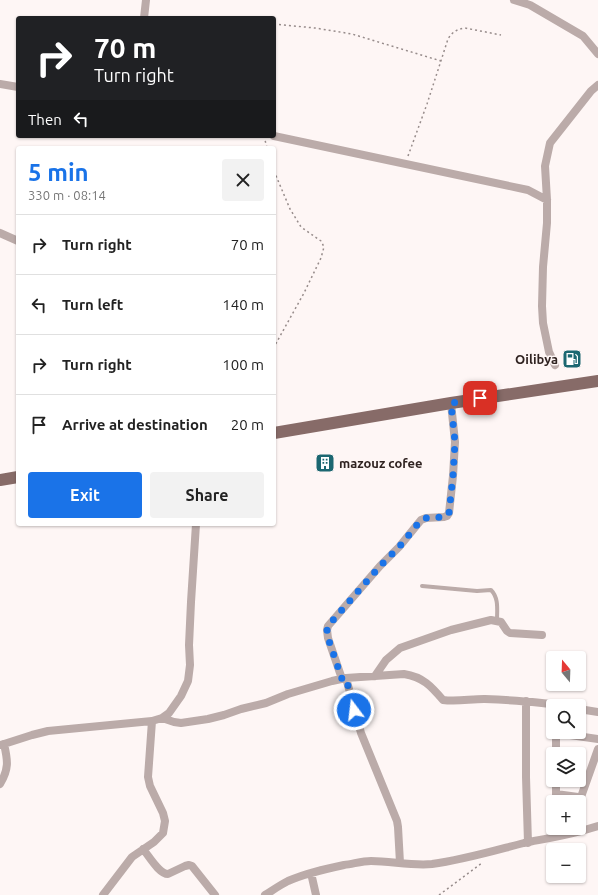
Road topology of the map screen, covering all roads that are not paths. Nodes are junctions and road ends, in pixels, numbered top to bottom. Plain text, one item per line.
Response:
1 (146, 0) edge
2 (514, 0) edge
3 (144, 16) edge
4 (598, 54) edge
5 (0, 84) edge
6 (598, 85) edge
7 (16, 87) edge
8 (276, 136) edge
9 (547, 200) junction
10 (0, 233) edge
11 (16, 240) edge
12 (555, 365) dead end
13 (598, 381) edge
14 (451, 403) junction
15 (276, 433) edge
16 (16, 477) edge
17 (0, 480) edge
18 (196, 526) edge
19 (422, 586) dead end
20 (497, 620) junction
21 (542, 635) dead end
22 (375, 676) junction
23 (344, 679) junction
24 (526, 701) junction
25 (546, 704) edge
26 (586, 710) edge
27 (598, 712) edge
28 (162, 718) junction
29 (152, 721) junction
30 (586, 737) edge
31 (598, 739) edge
32 (2, 744) edge
33 (598, 749) edge
34 (0, 784) edge
35 (582, 795) edge
36 (598, 826) edge
37 (586, 830) edge
38 (548, 835) edge
39 (528, 843) junction
40 (143, 849) junction
41 (400, 863) junction
42 (311, 873) junction
43 (103, 895) edge
44 (215, 895) edge
45 (265, 895) edge
46 (316, 895) edge

1 - 3 street
2 - 4 street
5 - 7 street
6 - 9 street
8 - 9 street
9 - 12 street
10 - 11 street
13 - 14 main road
14 - 15 main road
14 - 23 street
16 - 17 main road
18 - 28 street
19 - 20 lane
20 - 21 street
20 - 22 street
22 - 23 street
22 - 24 street
23 - 28 street
23 - 41 street
24 - 25 street
24 - 39 street
26 - 27 street
28 - 29 street
29 - 32 street
29 - 40 street
30 - 31 street
32 - 34 street
33 - 35 street
36 - 37 street
38 - 39 street
39 - 41 street
40 - 43 street
40 - 44 street
41 - 42 street
42 - 45 street
42 - 46 street

